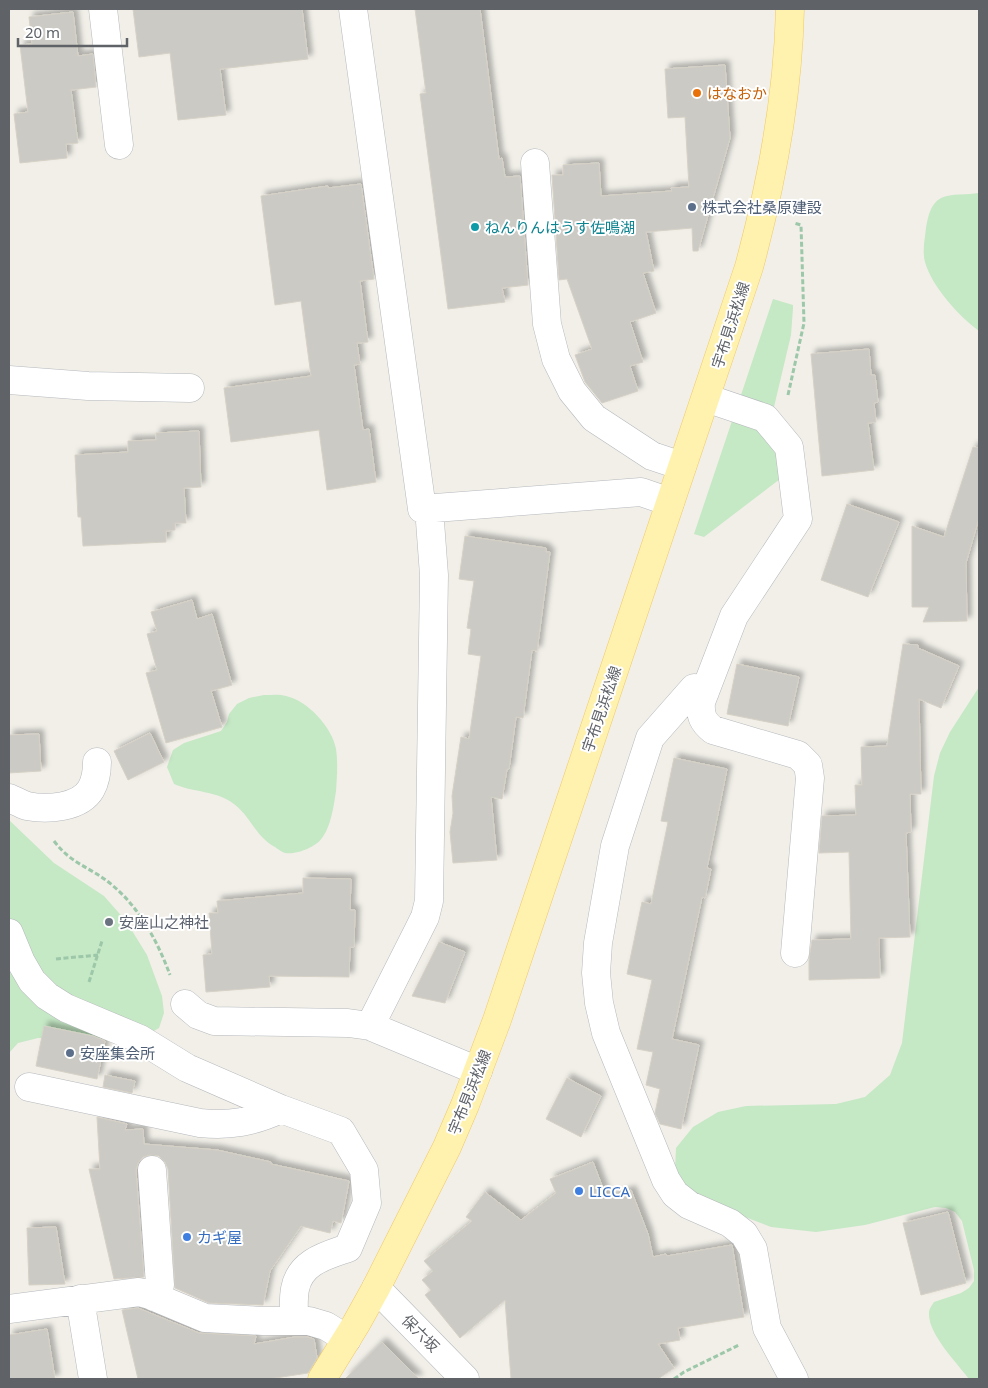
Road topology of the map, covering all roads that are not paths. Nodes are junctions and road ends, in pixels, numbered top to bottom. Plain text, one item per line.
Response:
1 (103, 9) edge
2 (352, 9) edge
3 (790, 9) edge
4 (119, 145) dead end
5 (535, 163) dead end
6 (9, 380) edge
7 (190, 388) dead end
8 (706, 398) junction
9 (682, 466) junction
10 (670, 502) junction
11 (429, 508) junction
12 (705, 692) junction
13 (97, 762) dead end
14 (21, 802) edge
15 (9, 933) edge
16 (795, 952) dead end
17 (185, 1004) road end
18 (370, 1026) junction
19 (478, 1071) junction
20 (29, 1087) dead end
21 (281, 1109) junction
22 (152, 1170) dead end
23 (376, 1288) junction
24 (154, 1297) junction
25 (80, 1299) junction
26 (9, 1309) edge
27 (294, 1321) junction
28 (347, 1339) junction
29 (92, 1379) edge
30 (322, 1379) edge
31 (465, 1379) edge
32 (794, 1379) edge

1 - 4 street
2 - 11 street
3 - 8 main road, 宇布見浜松線
5 - 9 street
6 - 7 street
8 - 9 main road, 宇布見浜松線
8 - 12 street
9 - 10 main road, 宇布見浜松線
10 - 11 street
10 - 19 main road, 宇布見浜松線
11 - 18 street
12 - 16 street
12 - 32 street
13 - 14 street
15 - 21 street
17 - 18 street
18 - 19 street
19 - 23 main road, 宇布見浜松線
20 - 21 street
21 - 27 street
22 - 24 street
23 - 28 main road, 宇布見浜松線
23 - 31 street, 保六坂
24 - 25 street
24 - 27 street
25 - 26 street
25 - 29 street
27 - 28 street
28 - 30 main road, 宇布見浜松線

